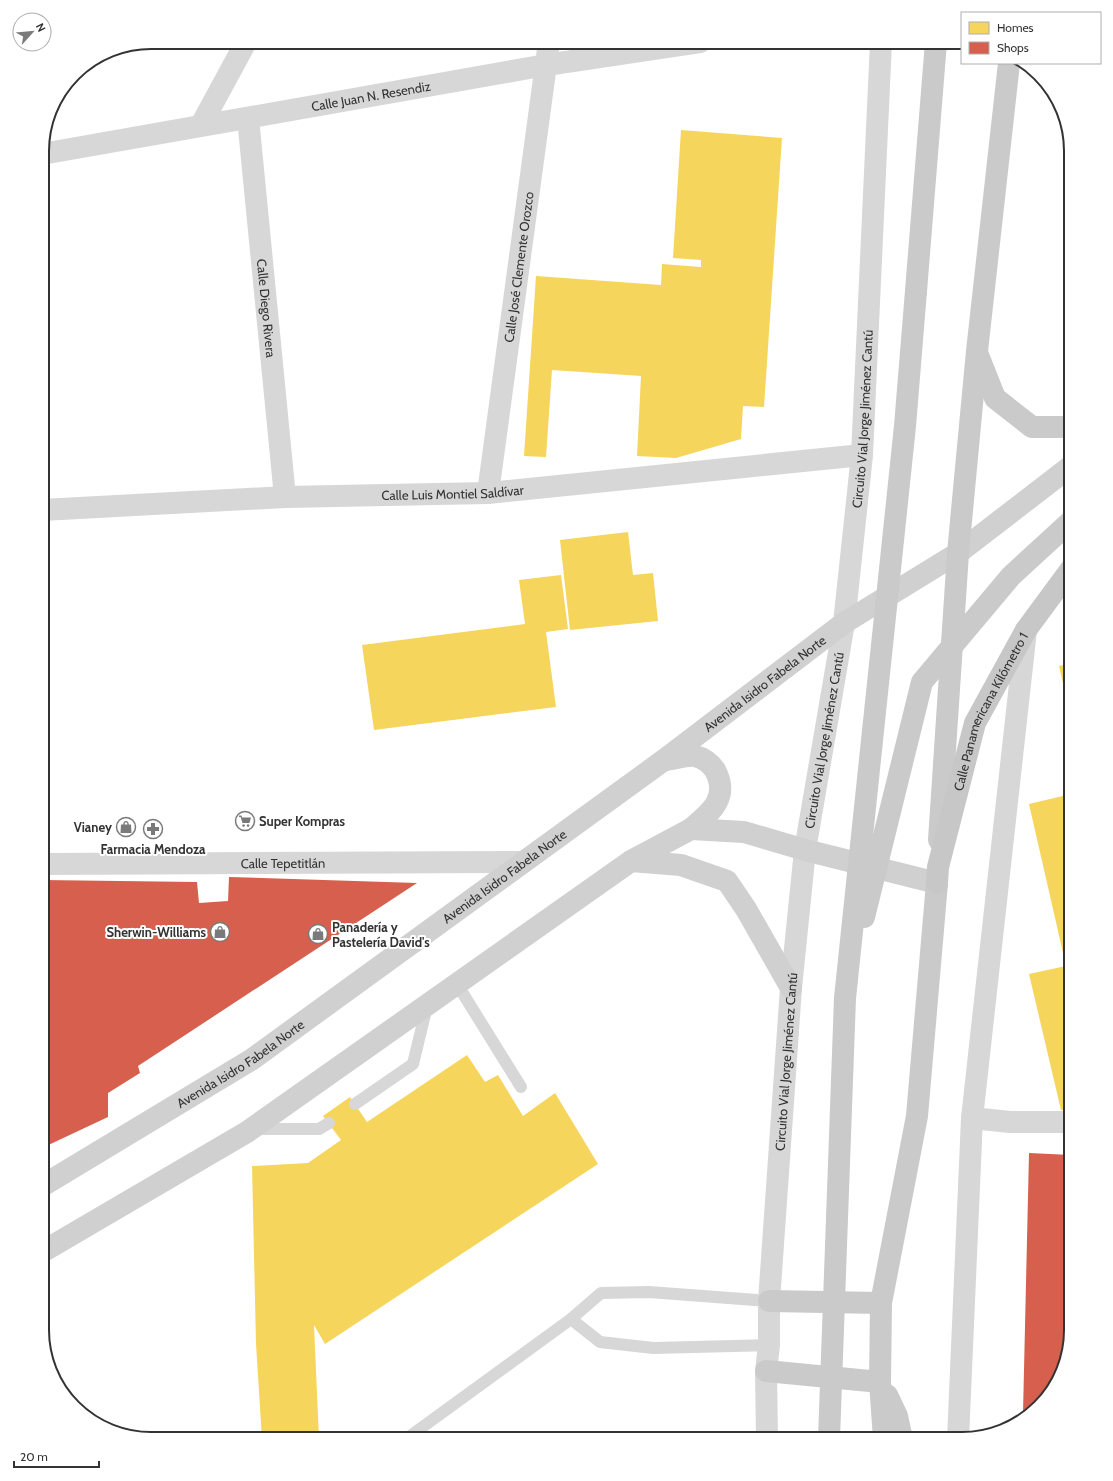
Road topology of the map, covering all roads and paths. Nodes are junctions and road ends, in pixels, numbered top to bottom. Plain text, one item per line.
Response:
1 (242, 49) edge
2 (548, 49) edge
3 (653, 49) edge
4 (881, 49) edge
5 (935, 49) edge
6 (1009, 64) edge
7 (546, 65) junction
8 (248, 118) junction
9 (201, 126) junction
10 (49, 153) edge
11 (977, 351) junction
12 (1064, 427) edge
13 (862, 455) junction
14 (1064, 471) edge
15 (488, 493) junction
16 (285, 497) junction
17 (49, 510) edge
18 (1064, 527) edge
19 (958, 553) junction
20 (1064, 578) edge
21 (844, 623) junction
22 (1026, 630) junction
23 (664, 760) junction
24 (691, 829) junction
25 (805, 850) junction
26 (631, 860) junction
27 (524, 862) junction
28 (49, 864) edge
29 (937, 875) junction
30 (457, 984) junction
31 (791, 988) junction
32 (844, 998) junction
33 (428, 1004) junction
34 (521, 1087) dead end
35 (355, 1104) dead end
36 (972, 1118) junction
37 (1064, 1122) edge
38 (329, 1123) dead end
39 (252, 1129) junction
40 (49, 1182) edge
41 (49, 1248) edge
42 (769, 1301) junction
43 (882, 1303) junction
44 (572, 1319) junction
45 (769, 1345) junction
46 (766, 1371) junction
47 (880, 1382) junction
48 (416, 1432) edge
49 (767, 1432) edge
50 (830, 1432) edge
51 (884, 1432) edge
52 (900, 1432) edge
53 (958, 1432) edge

1 - 9 street
2 - 7 street, Calle José Clemente Orozco
3 - 7 street, Calle Juan N. Resendiz
4 - 13 street, Circuito Vial Jorge Jiménez Cantú
5 - 32 main road, bridge
6 - 11 main road
7 - 8 street, Calle Juan N. Resendiz
7 - 15 street, Calle José Clemente Orozco
8 - 9 street, Calle Juan N. Resendiz
8 - 16 street, Calle Diego Rivera
9 - 10 street, Calle Juan N. Resendiz
11 - 12 main road
11 - 19 main road
13 - 15 street, Calle Luis Montiel Saldívar
13 - 21 street, Circuito Vial Jorge Jiménez Cantú
14 - 19 main road, Avenida Isidro Fabela Norte
15 - 16 street, Calle Luis Montiel Saldívar
16 - 17 street, Calle Luis Montiel Saldívar
18 - 32 main road, bridge
19 - 21 main road, Avenida Isidro Fabela Norte
19 - 29 main road
20 - 22 highway, Calle Panamericana Kilómetro 1
21 - 23 main road, Avenida Isidro Fabela Norte
21 - 25 street, Circuito Vial Jorge Jiménez Cantú
22 - 29 highway, Calle Panamericana Kilómetro 1
22 - 36 street
23 - 24 main road
23 - 27 main road, Avenida Isidro Fabela Norte
24 - 25 main road
24 - 26 main road
25 - 29 main road
25 - 31 street, Circuito Vial Jorge Jiménez Cantú
26 - 30 main road
26 - 31 main road
27 - 28 street, Calle Tepetitlán
27 - 40 main road, Avenida Isidro Fabela Norte
29 - 43 main road
30 - 33 main road
30 - 34 lane
31 - 42 street, Circuito Vial Jorge Jiménez Cantú
32 - 50 main road, bridge
33 - 35 lane
33 - 39 main road
36 - 37 street
36 - 53 street
38 - 39 lane
39 - 41 main road
42 - 43 main road
42 - 44 lane
42 - 45 street, Circuito Vial Jorge Jiménez Cantú
43 - 47 main road
44 - 45 lane
44 - 48 lane
45 - 46 street, Circuito Vial Jorge Jiménez Cantú
46 - 47 main road
46 - 49 street, Circuito Vial Jorge Jiménez Cantú
47 - 51 main road
47 - 52 main road

